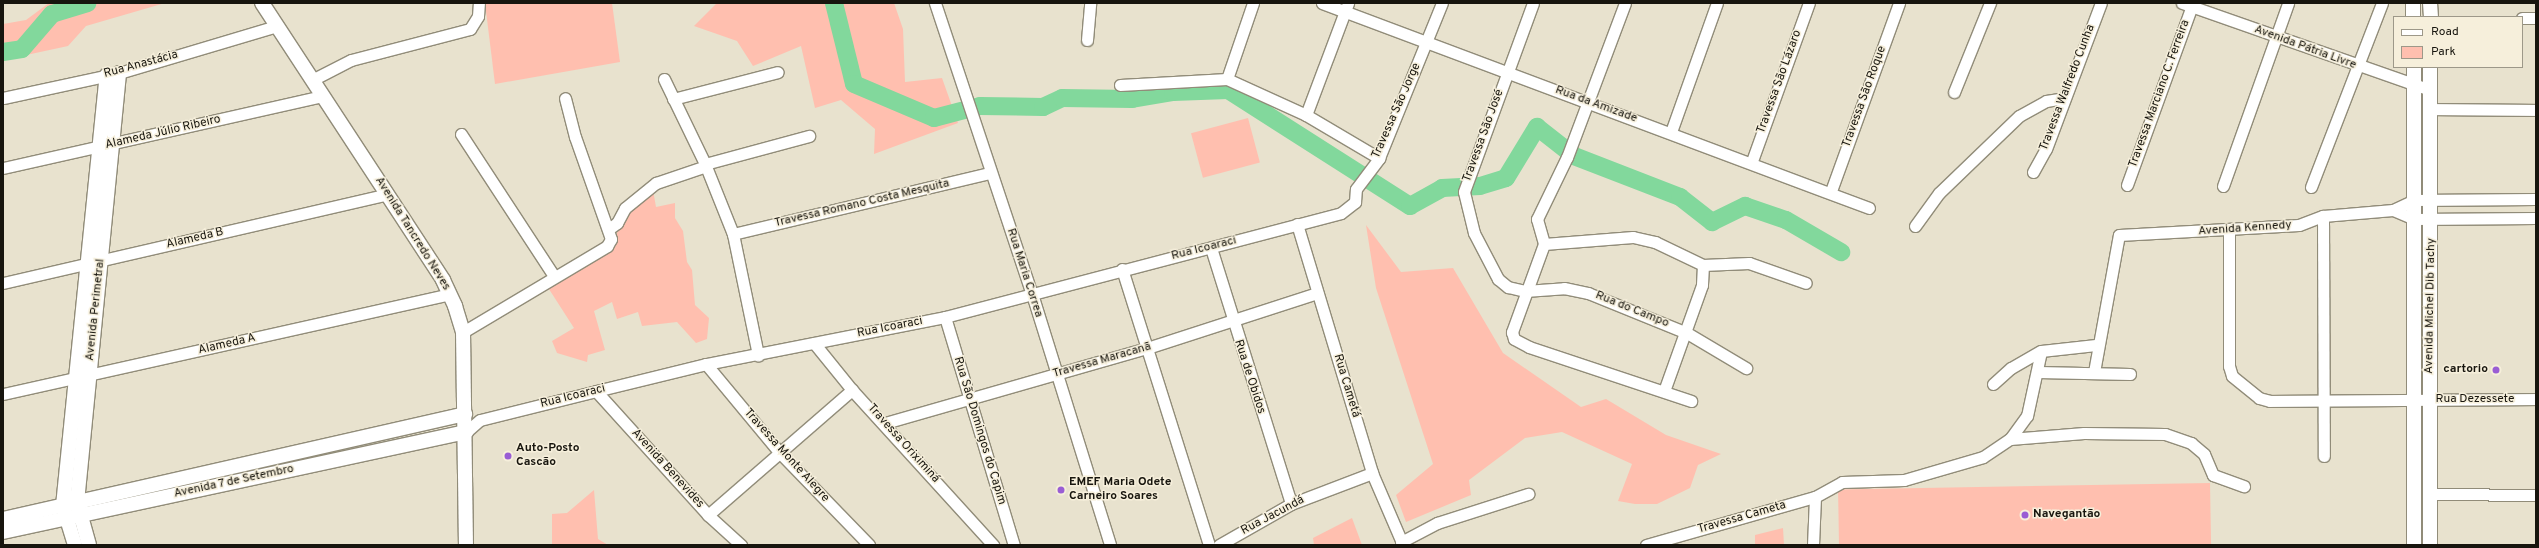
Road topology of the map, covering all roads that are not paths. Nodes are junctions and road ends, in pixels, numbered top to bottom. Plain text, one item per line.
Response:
1 (262, 3) edge
2 (479, 3) edge
3 (935, 3) edge
4 (1090, 3) edge
5 (1253, 3) edge
6 (1322, 3) edge
7 (1442, 3) edge
8 (1533, 3) edge
9 (1625, 3) edge
10 (1717, 3) edge
11 (1809, 3) edge
12 (1899, 3) edge
13 (1990, 3) edge
14 (2101, 3) edge
15 (2288, 3) edge
16 (2382, 3) edge
17 (2413, 3) edge
18 (2430, 3) edge
19 (2189, 4) edge
20 (1346, 7) edge
21 (2413, 16) edge
22 (2431, 16) edge
23 (2523, 18) edge
24 (2536, 18) edge
25 (277, 26) junction
26 (2276, 38) junction
27 (1087, 40) dead end
28 (1427, 43) junction
29 (2355, 66) junction
30 (2414, 68) edge
31 (2430, 68) edge
32 (778, 72) dead end
33 (1507, 72) junction
34 (113, 74) junction
35 (664, 79) dead end
36 (1227, 79) junction
37 (312, 80) junction
38 (1120, 85) dead end
39 (2415, 86) junction
40 (2430, 90) junction
41 (1954, 92) dead end
42 (323, 96) junction
43 (3, 98) edge
44 (565, 98) dead end
45 (2064, 98) junction
46 (673, 100) junction
47 (1588, 102) junction
48 (2430, 109) junction
49 (2536, 110) edge
50 (1306, 115) junction
51 (1671, 132) junction
52 (461, 134) dead end
53 (809, 136) dead end
54 (107, 146) junction
55 (1379, 158) junction
56 (1752, 161) junction
57 (706, 165) junction
58 (3, 168) edge
59 (2033, 172) dead end
60 (990, 173) junction
61 (2127, 184) dead end
62 (2223, 186) dead end
63 (2311, 187) dead end
64 (1831, 191) junction
65 (387, 194) junction
66 (2432, 199) junction
67 (2536, 199) edge
68 (2414, 200) junction
69 (1869, 208) dead end
70 (2393, 210) junction
71 (2323, 216) junction
72 (2432, 218) junction
73 (2536, 218) edge
74 (2414, 219) junction
75 (1297, 224) junction
76 (1915, 226) dead end
77 (610, 228) junction
78 (2229, 231) junction
79 (733, 234) junction
80 (1544, 244) junction
81 (1211, 248) junction
82 (94, 263) junction
83 (1703, 265) junction
84 (1122, 268) junction
85 (554, 276) junction
86 (3, 283) edge
87 (1806, 283) dead end
88 (1508, 287) joint
89 (1526, 291) junction
90 (1317, 293) junction
91 (450, 294) junction
92 (1032, 294) junction
93 (945, 317) junction
94 (1231, 321) junction
95 (462, 332) junction
96 (1687, 333) junction
97 (814, 343) junction
98 (2096, 345) junction
99 (1147, 348) junction
100 (2041, 351) junction
101 (758, 355) junction
102 (706, 364) junction
103 (1746, 368) dead end
104 (2038, 372) junction
105 (2094, 372) junction
106 (2130, 374) dead end
107 (1055, 375) junction
108 (83, 378) junction
109 (1993, 384) dead end
110 (852, 390) junction
111 (596, 391) junction
112 (1664, 392) junction
113 (3, 394) edge
114 (2536, 399) edge
115 (968, 400) junction
116 (2414, 400) junction
117 (2430, 400) junction
118 (1691, 401) dead end
119 (2324, 401) junction
120 (465, 414) junction
121 (480, 420) junction
122 (885, 422) junction
123 (466, 432) junction
124 (2010, 439) junction
125 (780, 453) junction
126 (2324, 456) dead end
127 (272, 457) junction
128 (276, 472) junction
129 (1372, 473) junction
130 (158, 482) junction
131 (2244, 486) dead end
132 (1528, 494) dead end
133 (2430, 494) junction
134 (2536, 495) edge
135 (161, 497) junction
136 (1815, 497) junction
137 (77, 502) junction
138 (1290, 504) junction
139 (64, 513) junction
140 (708, 515) junction
141 (79, 517) junction
142 (3, 519) edge
143 (3, 532) edge
144 (1402, 544) edge
145 (75, 545) edge
146 (89, 545) edge
147 (466, 545) edge
148 (741, 545) edge
149 (869, 545) edge
150 (993, 545) edge
151 (1014, 545) edge
152 (1110, 545) edge
153 (1209, 545) edge
154 (1219, 545) edge
155 (1646, 545) edge
156 (1814, 545) edge
157 (2414, 545) edge
158 (2430, 545) edge

1 - 25 street, Avenida Tancredo Neves
2 - 37 street
3 - 60 street, Rua Maria Correa
4 - 27 street
5 - 36 street
6 - 20 street, Rua da Amizade
7 - 28 street, Travessa São Jorge
8 - 33 street, Travessa São José
9 - 47 street
10 - 51 street
11 - 56 street, Travessa São Lázaro
12 - 64 street, Travessa São Roque
13 - 41 street
14 - 45 street, Travessa Walfredo Cunha
15 - 26 street
16 - 29 street
17 - 21 street
18 - 22 street
19 - 26 street, Avenida Pátria Livre
19 - 61 street, Travessa Marciano C. Ferreira
20 - 28 street, Rua da Amizade
20 - 50 street
23 - 24 street
25 - 34 street, Rua Anastácia
25 - 37 street, Avenida Tancredo Neves
26 - 29 street, Avenida Pátria Livre
26 - 62 street
28 - 33 street, Rua da Amizade
28 - 55 street, Travessa São Jorge
29 - 39 street, Avenida Pátria Livre
29 - 63 street
30 - 39 street, Avenida Michel Dib Tachy
31 - 40 street, Avenida Michel Dib Tachy
32 - 46 street
33 - 47 street, Rua da Amizade
33 - 88 street, Travessa São José
34 - 43 street, Rua Anastácia
34 - 54 street, Avenida Perimetral
35 - 46 street
36 - 38 street
36 - 50 street
37 - 42 street, Avenida Tancredo Neves
39 - 40 street, Avenida Pátria Livre
39 - 68 street, Avenida Michel Dib Tachy
40 - 48 street, Avenida Michel Dib Tachy
42 - 54 street, Alameda Júlio Ribeiro
42 - 65 street, Avenida Tancredo Neves
44 - 77 street
45 - 59 street, Travessa Walfredo Cunha
45 - 76 street
46 - 57 street
47 - 51 street, Rua da Amizade
47 - 80 street
48 - 49 street
48 - 66 street, Avenida Michel Dib Tachy
50 - 55 street
51 - 56 street, Rua da Amizade
52 - 85 street
53 - 57 street
54 - 58 street, Alameda Júlio Ribeiro
54 - 82 street, Avenida Perimetral
55 - 75 street, Travessa São Jorge
56 - 64 street, Rua da Amizade
57 - 77 street
57 - 79 street
60 - 79 street, Travessa Romano Costa Mesquita
60 - 92 street, Rua Maria Correa
64 - 69 street, Rua da Amizade
65 - 82 street, Alameda B
65 - 91 street, Avenida Tancredo Neves
66 - 67 street, Avenida Kennedy
66 - 68 street, Avenida Kennedy
66 - 72 street, Avenida Michel Dib Tachy
68 - 70 street, Avenida Kennedy
68 - 74 street, Avenida Michel Dib Tachy
70 - 71 street, Avenida Kennedy
70 - 74 street, Avenida Kennedy
71 - 78 street, Avenida Kennedy
71 - 119 street
72 - 73 street, Avenida Kennedy
72 - 74 street, Avenida Kennedy
72 - 117 street, Avenida Michel Dib Tachy
74 - 116 street, Avenida Michel Dib Tachy
75 - 81 street, Rua Icoaraci
75 - 90 street, Rua Cametá
77 - 85 street
78 - 98 street, Avenida Kennedy
78 - 119 street, Rua Dezessete
79 - 101 street
80 - 83 street
80 - 89 street
81 - 84 street, Rua Icoaraci
81 - 94 street, Rua de Obidos
82 - 86 street, Alameda B
82 - 108 street, Avenida Perimetral
83 - 87 street
83 - 96 street
84 - 92 street, Rua Icoaraci
84 - 99 street
85 - 95 street
88 - 89 street, Rua do Campo
89 - 96 street, Rua do Campo
89 - 112 street
90 - 94 street, Travessa Maracanã
90 - 129 street, Rua Cametá
91 - 95 street, Avenida Tancredo Neves
91 - 108 street, Alameda A
92 - 93 street, Rua Icoaraci
92 - 107 street, Rua Maria Correa
93 - 97 street, Rua Icoaraci
93 - 115 street, Rua São Domingos do Capim
94 - 99 street, Travessa Maracanã
94 - 138 street, Rua de Obidos
95 - 120 street, Avenida Tancredo Neves
96 - 103 street, Rua do Campo
96 - 112 street
97 - 101 street, Rua Icoaraci
97 - 110 street, Travessa Oriximiná
98 - 100 street
98 - 105 street
99 - 107 street, Travessa Maracanã
99 - 153 street
100 - 104 street
100 - 109 street
101 - 102 street, Rua Icoaraci
102 - 111 street, Rua Icoaraci
102 - 125 street, Travessa Monte Alegre
104 - 105 street
104 - 124 street
105 - 106 street
107 - 115 street, Travessa Maracanã
107 - 152 street, Rua Maria Correa
108 - 113 street, Alameda A
108 - 137 street, Avenida Perimetral
108 - 139 street, Avenida Perimetral
110 - 122 street, Travessa Oriximiná
110 - 125 street
111 - 121 street, Rua Icoaraci
111 - 140 street, Avenida Benevides
112 - 118 street
114 - 117 street, Rua Dezessete
115 - 122 street, Travessa Maracanã
115 - 151 street, Rua São Domingos do Capim
116 - 117 street, Rua Dezessete
116 - 119 street, Rua Dezessete
116 - 157 street, Avenida Michel Dib Tachy
117 - 133 street, Avenida Michel Dib Tachy
119 - 126 street
120 - 121 street
120 - 123 street, Avenida Tancredo Neves
120 - 127 street
121 - 123 street, Rua Icoaraci
122 - 150 street, Travessa Oriximiná
123 - 128 street, Avenida 7 de Setembro
123 - 147 street, Avenida Tancredo Neves
124 - 131 street
124 - 136 street, Travessa Cameta
125 - 140 street
125 - 149 street, Travessa Monte Alegre
127 - 128 street
127 - 130 street
128 - 135 street, Avenida 7 de Setembro
129 - 138 street, Rua Jacundá
129 - 144 street, Rua Cametá
130 - 135 street
130 - 137 street
132 - 144 street
133 - 134 street
133 - 158 street, Avenida Michel Dib Tachy
135 - 141 street, Avenida 7 de Setembro
136 - 155 street, Travessa Cameta
136 - 156 street
137 - 139 street
137 - 141 street, Avenida Perimetral
138 - 154 street, Rua Jacundá
139 - 141 street, Avenida 7 de Setembro
139 - 142 street
139 - 143 street, Avenida 7 de Setembro
139 - 145 street, Avenida Perimetral
140 - 148 street, Avenida Benevides
141 - 146 street, Avenida Perimetral

